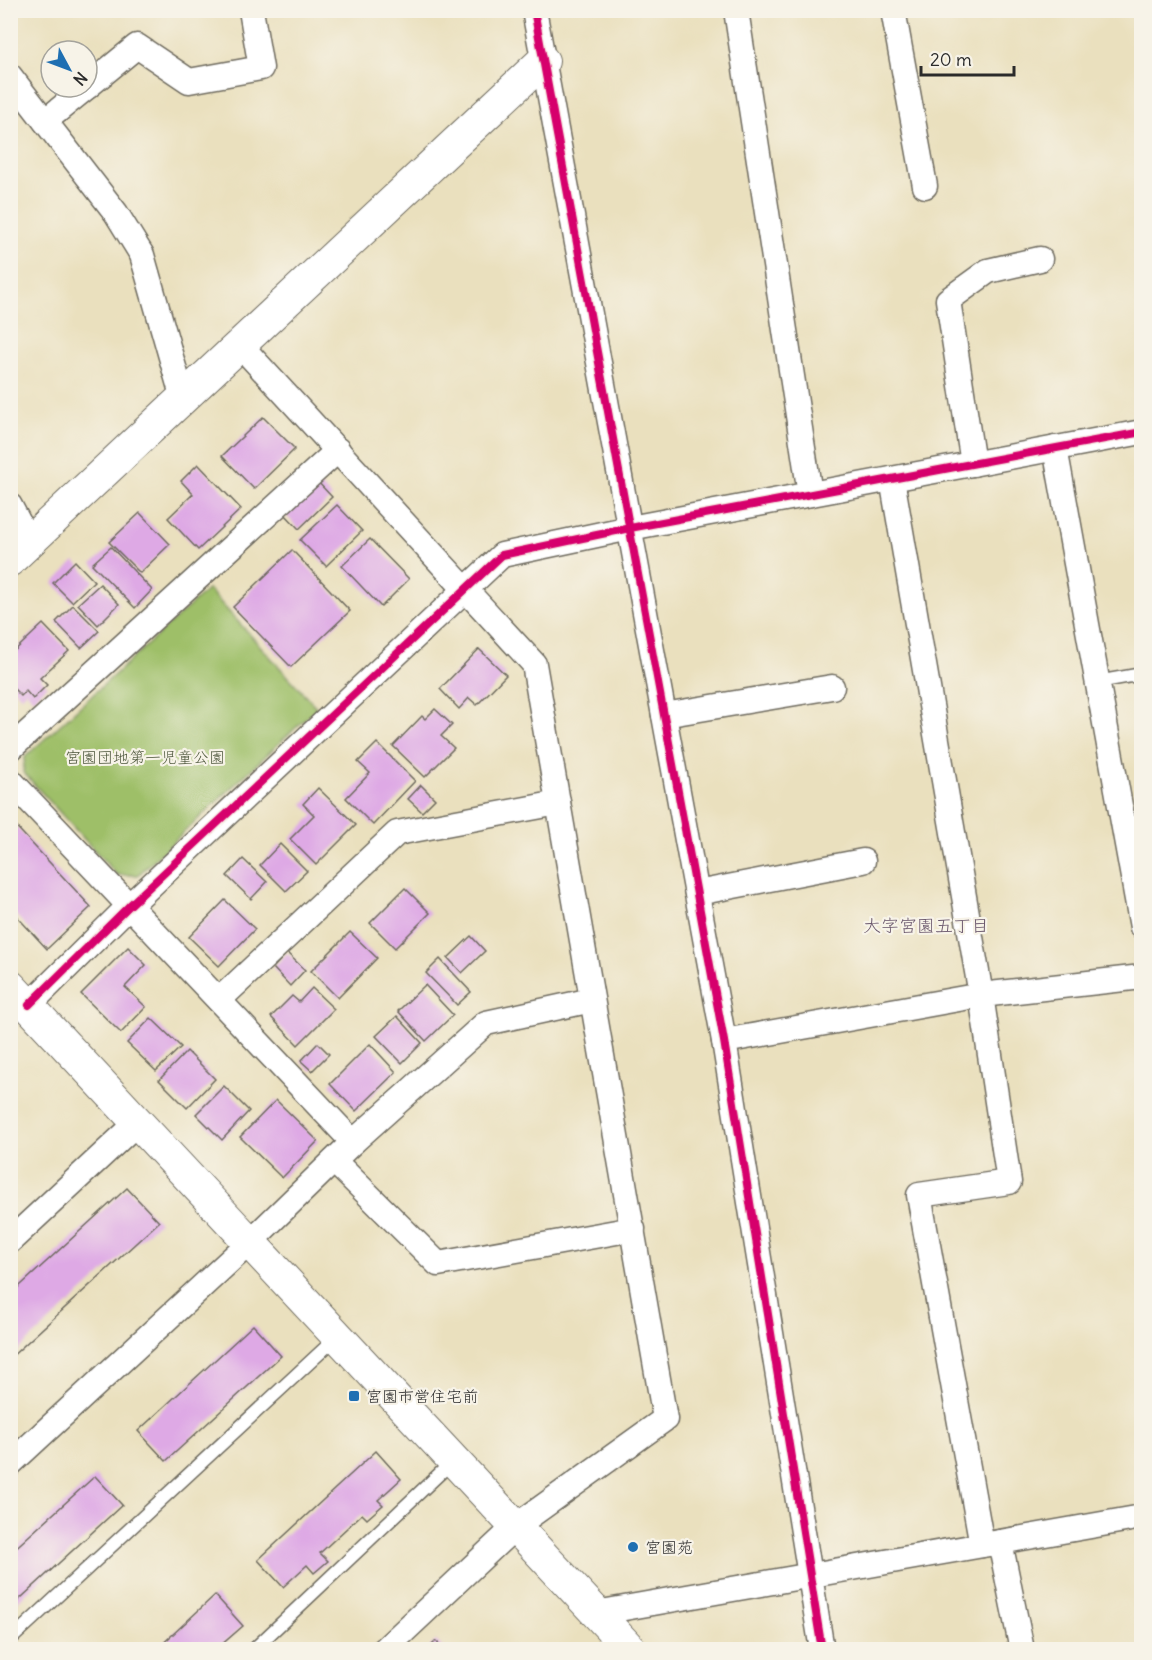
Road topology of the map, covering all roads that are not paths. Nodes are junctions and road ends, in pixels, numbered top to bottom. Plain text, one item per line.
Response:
1 (251, 10) edge
2 (534, 10) edge
3 (736, 10) edge
4 (892, 10) edge
5 (543, 61) junction
6 (10, 76) edge
7 (99, 77) edge
8 (72, 99) edge
9 (45, 121) junction
10 (925, 186) dead end
11 (1040, 259) dead end
12 (240, 345) junction
13 (183, 399) junction
14 (1142, 432) edge
15 (1055, 448) junction
16 (338, 450) junction
17 (973, 464) junction
18 (892, 479) junction
19 (810, 494) junction
20 (10, 506) edge
21 (630, 528) junction
22 (20, 551) edge
23 (466, 589) junction
24 (1142, 674) edge
25 (1097, 682) junction
26 (832, 687) dead end
27 (664, 716) junction
28 (10, 749) edge
29 (10, 780) edge
30 (558, 803) junction
31 (862, 861) dead end
32 (697, 892) junction
33 (129, 906) junction
34 (1142, 927) edge
35 (1142, 977) edge
36 (20, 995) edge
37 (981, 995) junction
38 (219, 1000) junction
39 (592, 1000) junction
40 (724, 1041) junction
41 (138, 1122) junction
42 (353, 1142) junction
43 (334, 1161) junction
44 (633, 1229) junction
45 (10, 1241) edge
46 (250, 1242) junction
47 (338, 1336) junction
48 (453, 1460) junction
49 (10, 1464) edge
50 (1142, 1517) edge
51 (516, 1526) junction
52 (991, 1543) junction
53 (809, 1575) junction
54 (596, 1613) junction
55 (10, 1640) edge
56 (253, 1650) edge
57 (384, 1650) edge
58 (631, 1650) edge
59 (822, 1650) edge
60 (1022, 1650) edge

1 - 7 street
2 - 5 street
3 - 19 street
4 - 10 street
5 - 12 street
5 - 21 street
6 - 9 street
8 - 9 street
9 - 13 street
11 - 17 street
12 - 13 street
12 - 16 street
13 - 22 street
14 - 15 street
15 - 17 street
15 - 25 street
16 - 23 street
16 - 28 street
17 - 18 street
18 - 19 street
18 - 37 street
19 - 21 street
20 - 22 street
21 - 23 street
21 - 27 street
23 - 30 street
23 - 33 street
24 - 25 lane
25 - 34 street
26 - 27 street
27 - 32 street
29 - 33 street
30 - 38 street
30 - 39 street
31 - 32 street
32 - 40 street
33 - 36 street
33 - 38 street
35 - 37 street
36 - 41 street
37 - 40 street
37 - 52 street
38 - 42 street
39 - 42 street
39 - 44 street
40 - 53 street
41 - 45 street
41 - 46 street
42 - 43 street
43 - 44 street
43 - 46 street
44 - 51 street
46 - 47 street
46 - 49 street
47 - 48 street
47 - 55 lane
48 - 51 street
48 - 56 lane
50 - 52 street
51 - 54 street
51 - 57 street
52 - 53 street
52 - 60 street
53 - 54 street
53 - 59 street
54 - 58 street

